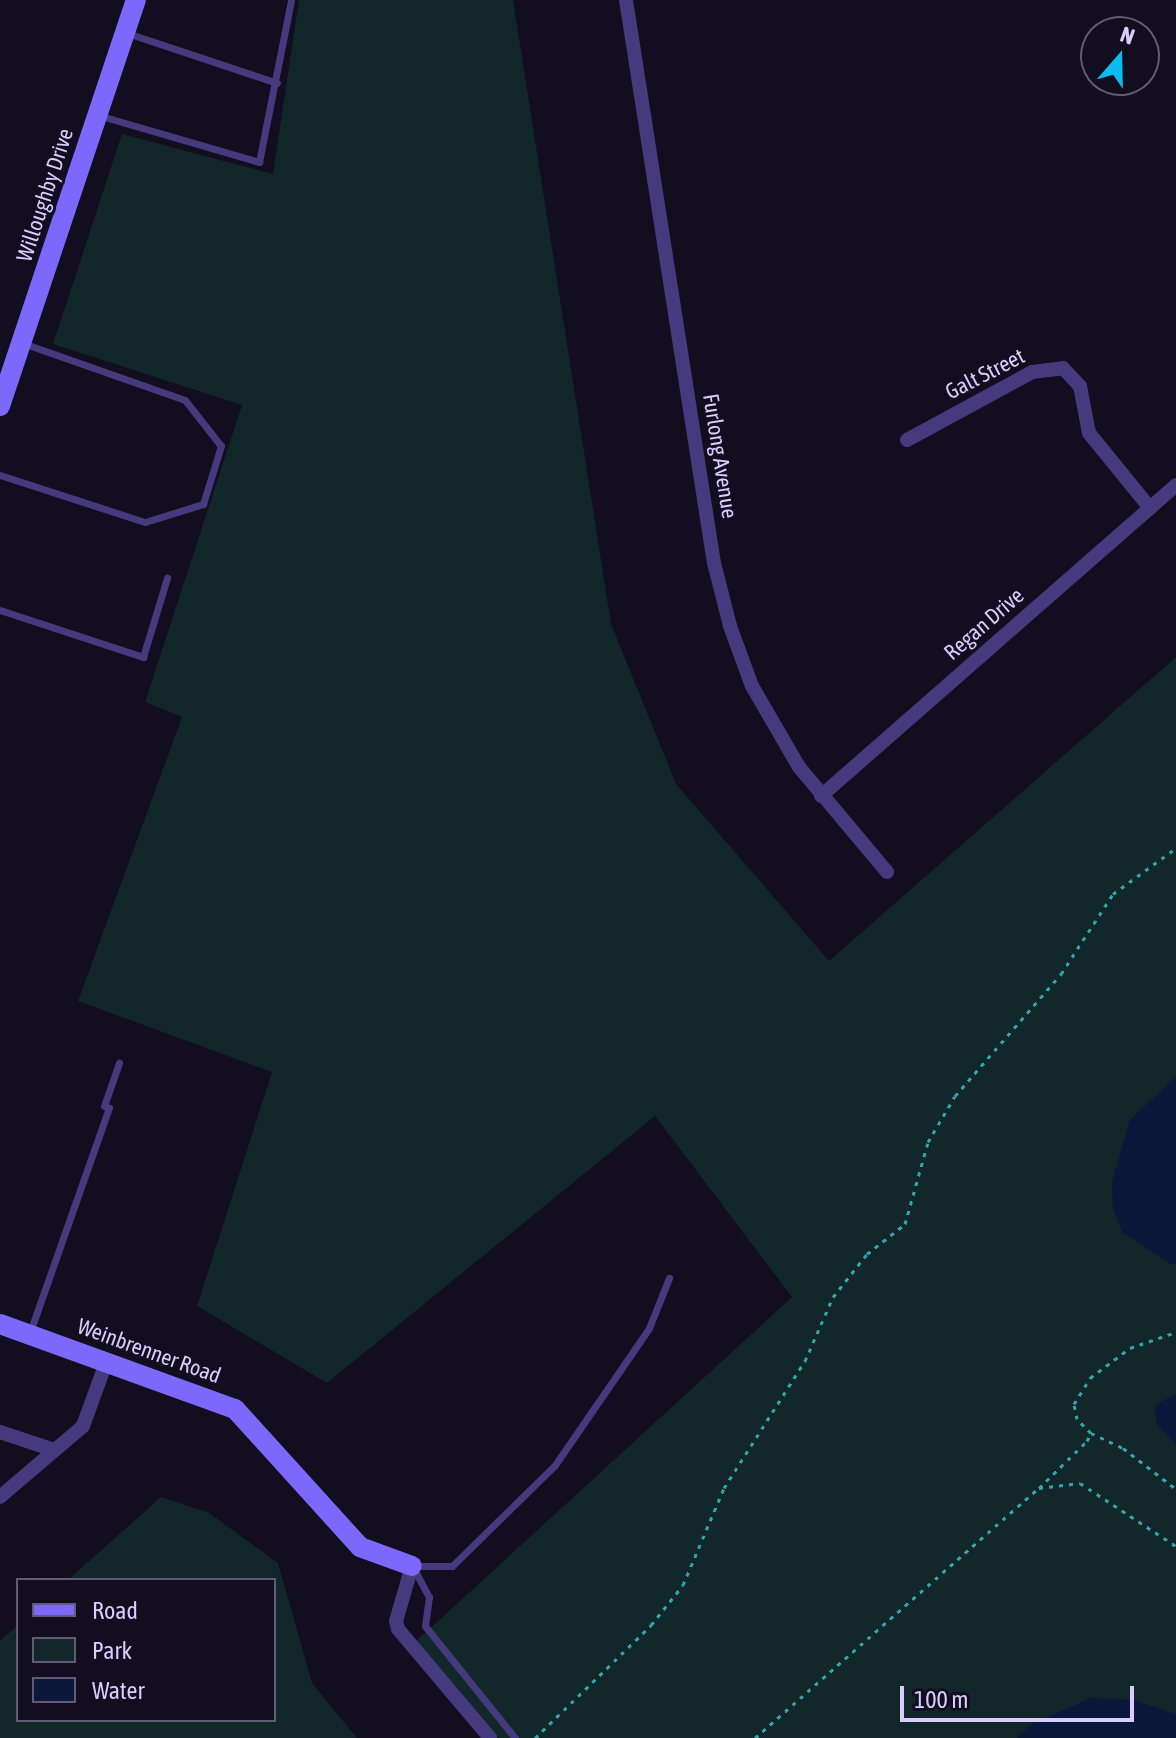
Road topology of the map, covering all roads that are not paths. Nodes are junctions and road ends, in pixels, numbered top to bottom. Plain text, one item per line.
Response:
1 (136, 0) edge
2 (291, 0) edge
3 (626, 0) edge
4 (125, 32) junction
5 (277, 83) junction
6 (98, 115) junction
7 (21, 343) junction
8 (0, 406) edge
9 (907, 440) dead end
10 (0, 475) edge
11 (1176, 485) edge
12 (1150, 508) junction
13 (167, 578) dead end
14 (0, 610) edge
15 (821, 796) junction
16 (887, 872) dead end
17 (119, 1063) dead end
18 (669, 1278) dead end
19 (0, 1324) edge
20 (29, 1334) junction
21 (107, 1360) junction
22 (0, 1432) edge
23 (54, 1450) junction
24 (0, 1497) edge
25 (412, 1566) junction
26 (490, 1738) edge
27 (515, 1738) edge

1 - 4 street, Willoughby Drive
2 - 5 lane
3 - 15 street, Furlong Avenue
4 - 5 lane
4 - 6 street, Willoughby Drive
5 - 6 lane
6 - 7 street, Willoughby Drive
7 - 8 street, Willoughby Drive
7 - 10 lane
9 - 12 street, Galt Street
11 - 12 street, Regan Drive
12 - 15 street, Regan Drive
13 - 14 lane
15 - 16 street, Furlong Avenue
17 - 20 lane
18 - 25 lane
19 - 20 street, Weinbrenner Road
20 - 21 street, Weinbrenner Road
21 - 23 street
21 - 25 street, Weinbrenner Road
22 - 23 street
23 - 24 street
25 - 26 street
25 - 27 lane

